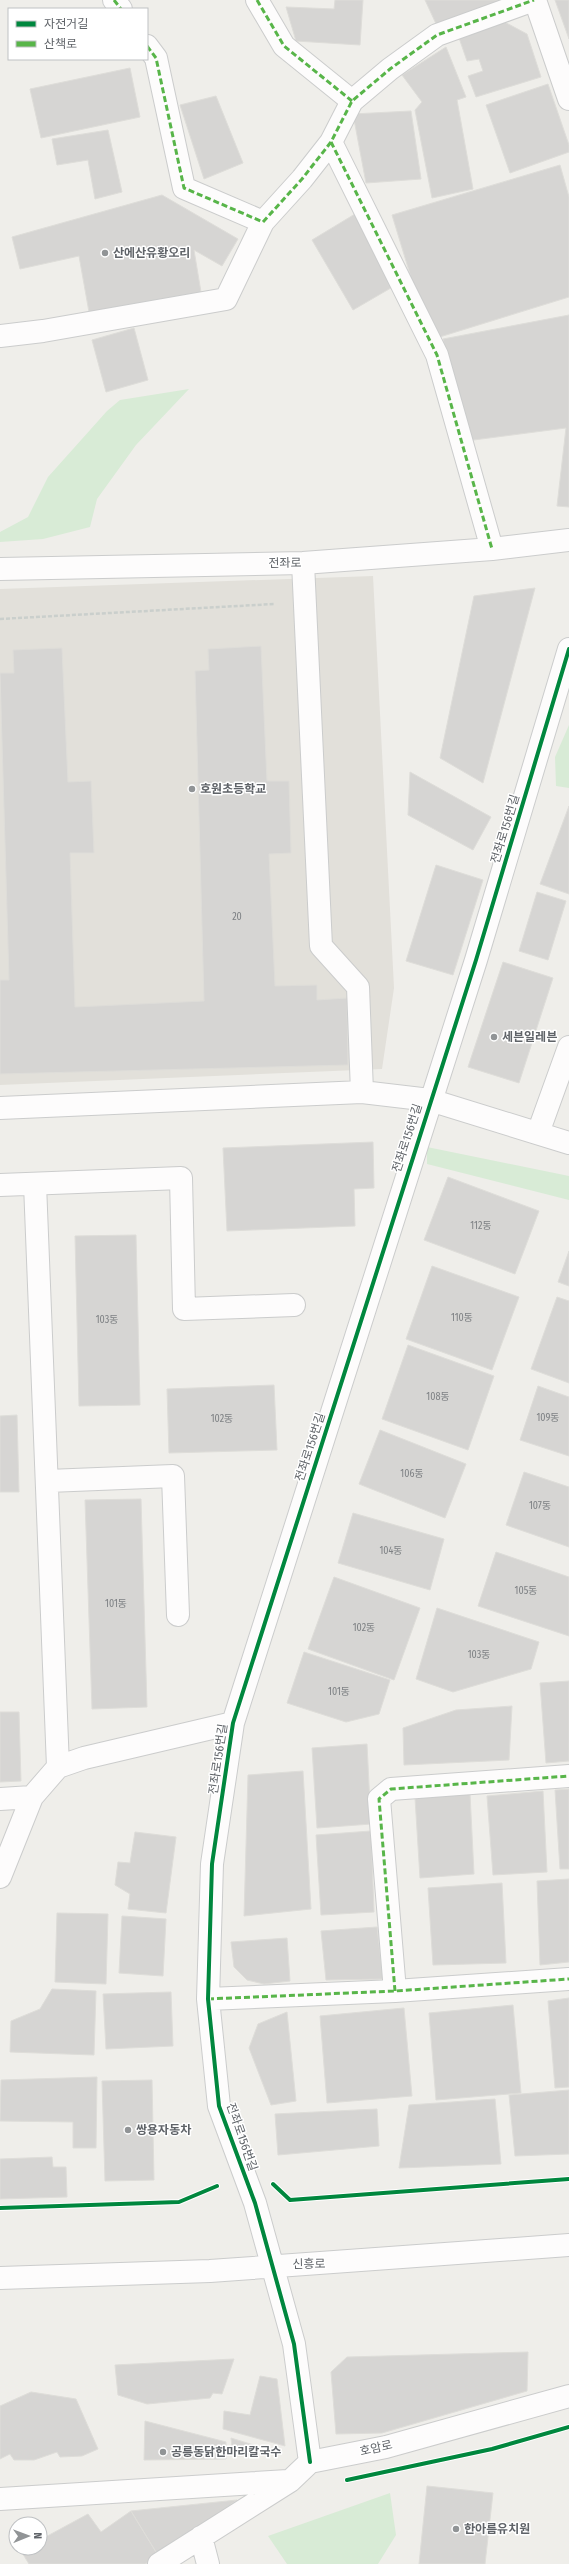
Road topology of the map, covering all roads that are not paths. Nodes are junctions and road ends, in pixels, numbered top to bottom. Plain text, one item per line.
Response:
1 (114, 0) edge
2 (256, 0) edge
3 (534, 0) edge
4 (120, 8) edge
5 (148, 47) edge
6 (569, 99) edge
7 (352, 101) junction
8 (331, 142) junction
9 (263, 222) junction
10 (0, 336) edge
11 (569, 540) edge
12 (492, 550) junction
13 (303, 563) junction
14 (0, 569) edge
15 (569, 649) edge
16 (569, 1046) edge
17 (362, 1092) junction
18 (430, 1100) junction
19 (0, 1108) edge
20 (538, 1133) junction
21 (569, 1142) edge
22 (35, 1184) junction
23 (0, 1185) edge
24 (294, 1305) dead end
25 (48, 1481) junction
26 (178, 1615) dead end
27 (233, 1723) junction
28 (58, 1767) junction
29 (569, 1776) edge
30 (32, 1797) junction
31 (0, 1799) edge
32 (0, 1877) edge
33 (569, 1979) edge
34 (395, 1991) junction
35 (208, 1998) junction
36 (569, 2245) edge
37 (272, 2264) junction
38 (0, 2278) edge
39 (569, 2396) edge
40 (310, 2462) junction
41 (290, 2481) junction
42 (0, 2500) edge
43 (201, 2537) junction
44 (159, 2564) edge
45 (208, 2564) edge

1 - 4 street
2 - 7 street
3 - 6 street
3 - 7 street
5 - 9 street
7 - 8 street
8 - 9 street
8 - 12 street
9 - 10 street
11 - 12 street, 전좌로
12 - 13 street, 전좌로
13 - 14 street, 전좌로
13 - 17 street
15 - 18 street, 전좌로156번길
16 - 20 street
17 - 18 street
17 - 19 street
18 - 20 street
18 - 27 street, 전좌로156번길
20 - 21 street
22 - 23 street
22 - 24 street
22 - 25 street
25 - 26 street
25 - 28 street
27 - 28 street
27 - 35 street, 전좌로156번길
28 - 30 street
29 - 34 street
30 - 31 street
30 - 32 street
33 - 34 street
34 - 35 street
35 - 37 street, 전좌로156번길
36 - 37 street, 신흥로
37 - 38 street, 신흥로
37 - 40 street, 전좌로156번길
39 - 40 street, 호암로
40 - 41 street
41 - 42 street
41 - 43 street
43 - 44 street
43 - 45 street

